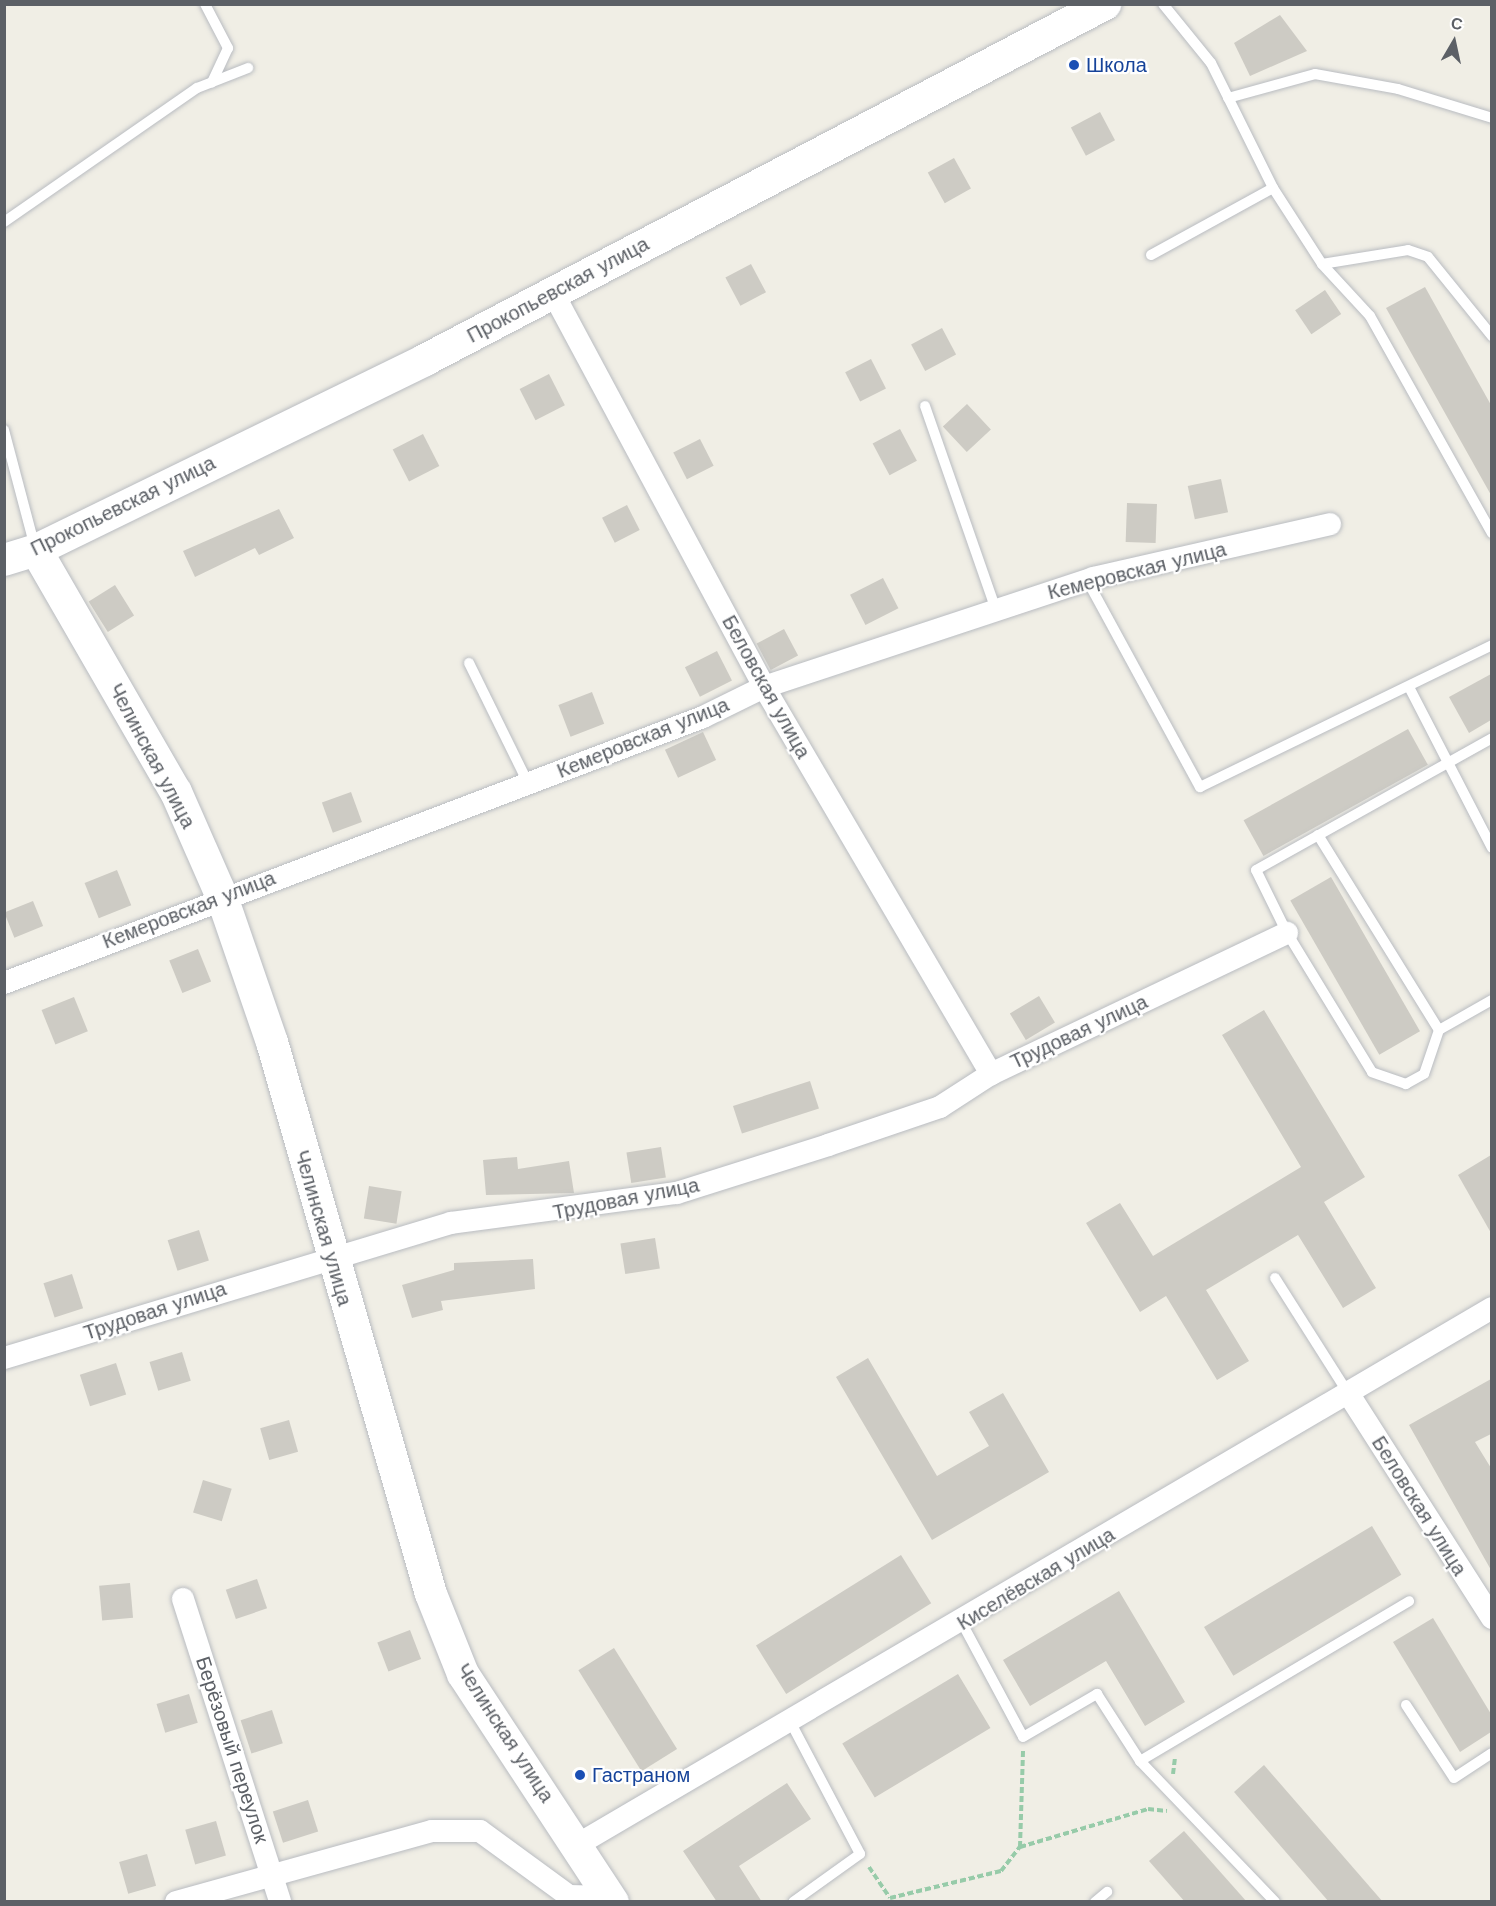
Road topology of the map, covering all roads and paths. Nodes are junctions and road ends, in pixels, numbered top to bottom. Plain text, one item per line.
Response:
1 (205, 4) edge
2 (1163, 4) edge
3 (1091, 8) edge
4 (248, 68) dead end
5 (212, 82) junction
6 (1228, 98) junction
7 (1491, 118) edge
8 (1273, 188) junction
9 (4, 222) edge
10 (1151, 255) dead end
11 (1322, 264) junction
12 (553, 293) junction
13 (1491, 336) edge
14 (925, 406) dead end
15 (4, 430) edge
16 (1330, 524) dead end
17 (1491, 533) edge
18 (36, 550) junction
19 (4, 560) edge
20 (1087, 580) junction
21 (996, 610) junction
22 (1491, 645) edge
23 (469, 663) dead end
24 (764, 687) junction
25 (1409, 687) junction
26 (1491, 738) edge
27 (1447, 762) junction
28 (528, 783) junction
29 (1318, 835) junction
30 (1491, 848) edge
31 (222, 897) junction
32 (1287, 933) junction
33 (4, 983) edge
34 (1491, 1000) edge
35 (1439, 1030) junction
36 (991, 1074) junction
37 (331, 1260) junction
38 (1275, 1278) dead end
39 (1491, 1308) edge
40 (4, 1358) edge
41 (1348, 1393) junction
42 (183, 1599) dead end
43 (1409, 1601) dead end
44 (1491, 1618) edge
45 (962, 1623) junction
46 (1406, 1705) dead end
47 (791, 1723) junction
48 (1023, 1737) junction
49 (1176, 1740) junction
50 (1491, 1753) edge
51 (1140, 1761) junction
52 (1171, 1794) junction
53 (577, 1845) junction
54 (1020, 1846) junction
55 (860, 1854) junction
56 (273, 1872) junction
57 (1107, 1892) dead end
58 (612, 1899) edge
59 (176, 1902) edge
60 (280, 1902) edge
61 (794, 1902) edge
62 (1095, 1902) edge
63 (1275, 1902) edge

1 - 5 lane
2 - 6 lane
3 - 12 street, Прокопьевская улица
4 - 5 lane
5 - 9 lane
6 - 7 lane
6 - 8 lane
8 - 10 lane
8 - 11 lane
11 - 13 lane
11 - 17 lane
12 - 18 street, Прокопьевская улица
12 - 24 street, Беловская улица
14 - 21 lane
15 - 18 lane
16 - 20 street, Кемеровская улица
18 - 19 street, Прокопьевская улица
18 - 31 street, Челинская улица
20 - 21 street, Кемеровская улица
20 - 25 lane
21 - 24 street, Кемеровская улица
22 - 25 lane
23 - 28 lane
24 - 28 street, Кемеровская улица
24 - 36 street, Беловская улица
25 - 27 lane
26 - 27 lane
27 - 29 lane
27 - 30 lane
28 - 31 street, Кемеровская улица
29 - 32 lane
29 - 35 lane
31 - 33 street, Кемеровская улица
31 - 37 street, Челинская улица
32 - 35 lane
32 - 36 street, Трудовая улица
34 - 35 lane
36 - 37 street, Трудовая улица
37 - 40 street, Трудовая улица
37 - 53 street, Челинская улица
38 - 41 lane
39 - 41 street, Киселёвская улица
41 - 44 street, Беловская улица
41 - 45 street, Киселёвская улица
42 - 56 street, Берёзовый переулок
43 - 49 lane
45 - 47 street, Киселёвская улица
45 - 48 lane
46 - 50 lane
47 - 53 street, Киселёвская улица
47 - 55 lane
48 - 51 lane
48 - 54 path
49 - 51 lane
49 - 52 path
51 - 52 lane
52 - 54 path
52 - 63 lane
53 - 58 street, Челинская улица
54 - 55 path
55 - 61 lane
56 - 58 street
56 - 59 street
56 - 60 street, Берёзовый переулок
57 - 62 lane

